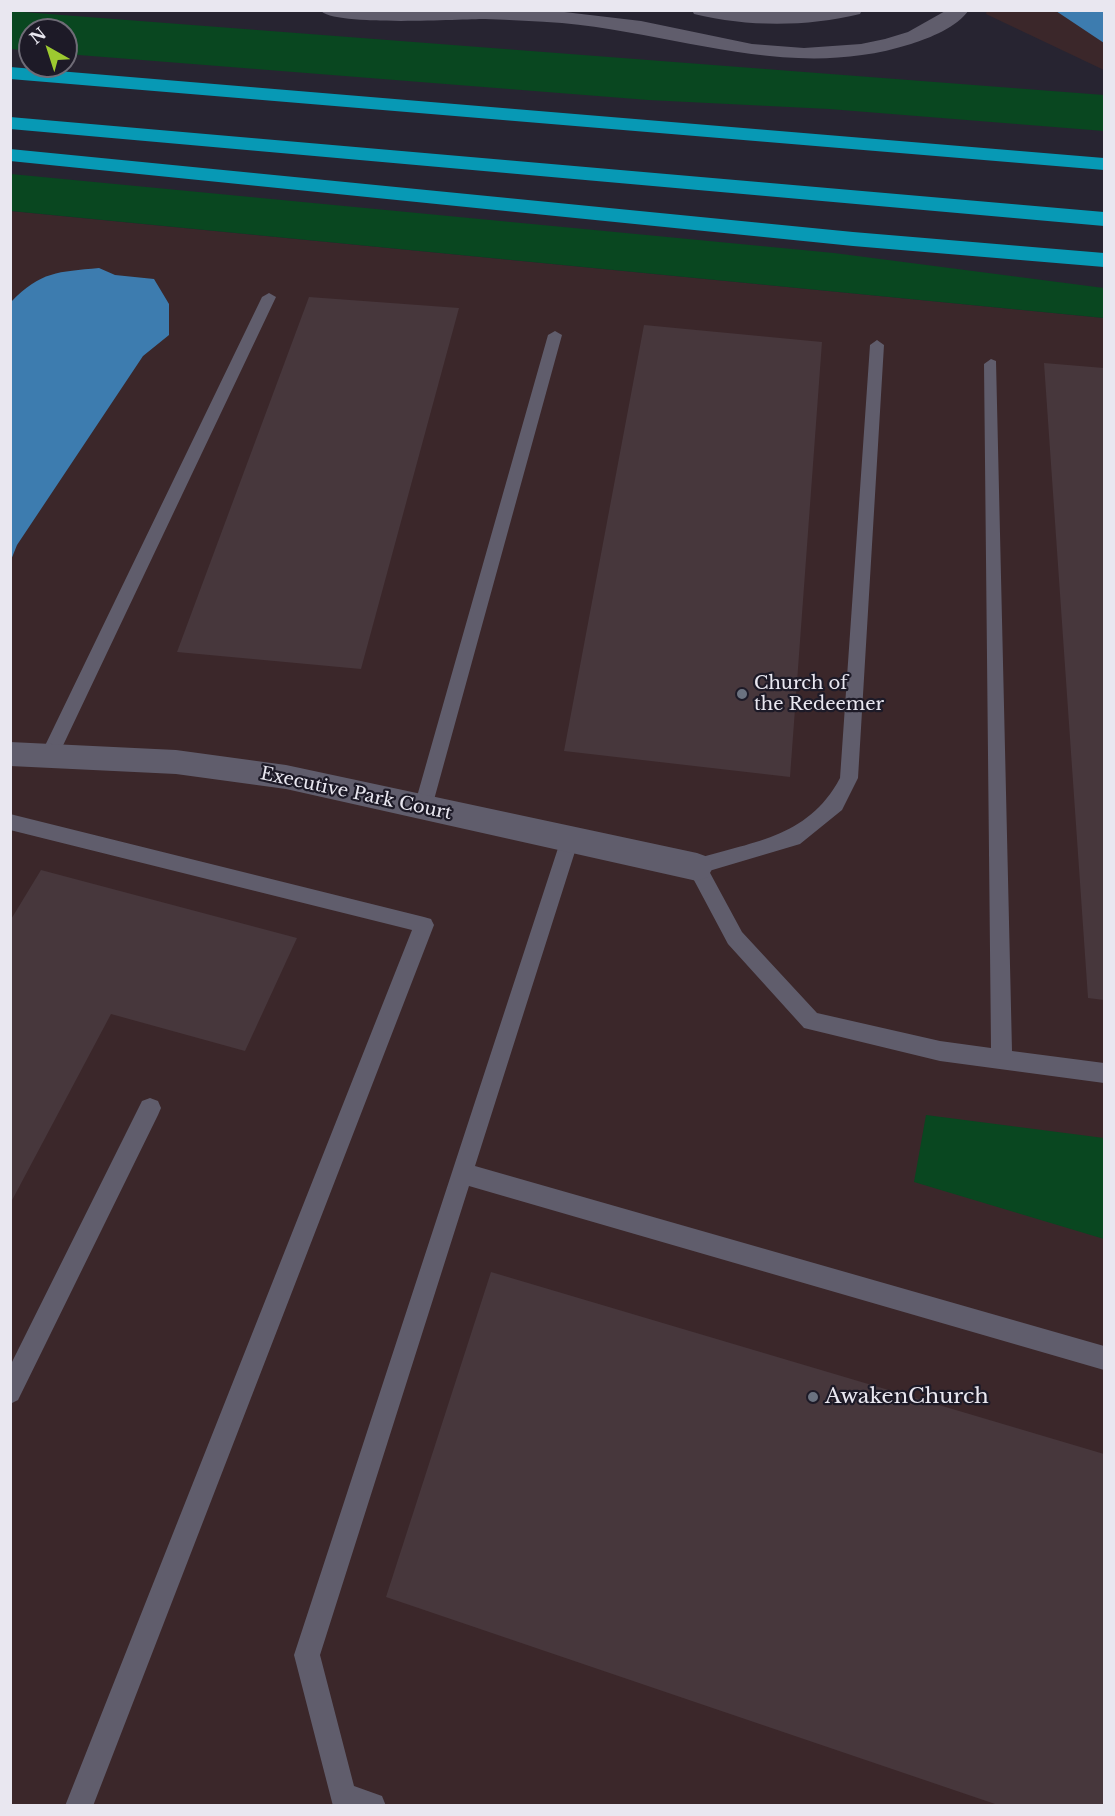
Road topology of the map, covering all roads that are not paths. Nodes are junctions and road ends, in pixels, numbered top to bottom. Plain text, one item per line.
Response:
1 (329, 10) edge
2 (701, 10) edge
3 (853, 10) edge
4 (960, 10) edge
5 (10, 73) edge
6 (10, 123) edge
7 (10, 155) edge
8 (1104, 164) edge
9 (1104, 219) edge
10 (854, 239) junction
11 (1104, 260) edge
12 (1104, 276) edge
13 (269, 297) dead end
14 (555, 335) dead end
15 (877, 345) dead end
16 (991, 364) dead end
17 (10, 754) edge
18 (49, 756) junction
19 (423, 807) junction
20 (10, 822) edge
21 (570, 839) junction
22 (696, 867) junction
23 (1002, 1059) junction
24 (1104, 1073) edge
25 (150, 1108) dead end
26 (462, 1173) junction
27 (1104, 1358) edge
28 (10, 1392) edge
29 (79, 1806) edge
30 (372, 1806) edge

1 - 4 street
2 - 3 street
5 - 8 highway
6 - 9 highway
7 - 10 highway
10 - 11 highway
10 - 12 highway
13 - 18 lane
14 - 19 lane
15 - 22 lane
16 - 23 lane
17 - 18 street, Executive Park Court
18 - 19 street, Executive Park Court
19 - 21 street, Executive Park Court
20 - 29 lane
21 - 22 street, Executive Park Court
21 - 26 lane
22 - 23 lane
23 - 24 lane
25 - 28 lane
26 - 27 lane
26 - 30 lane

